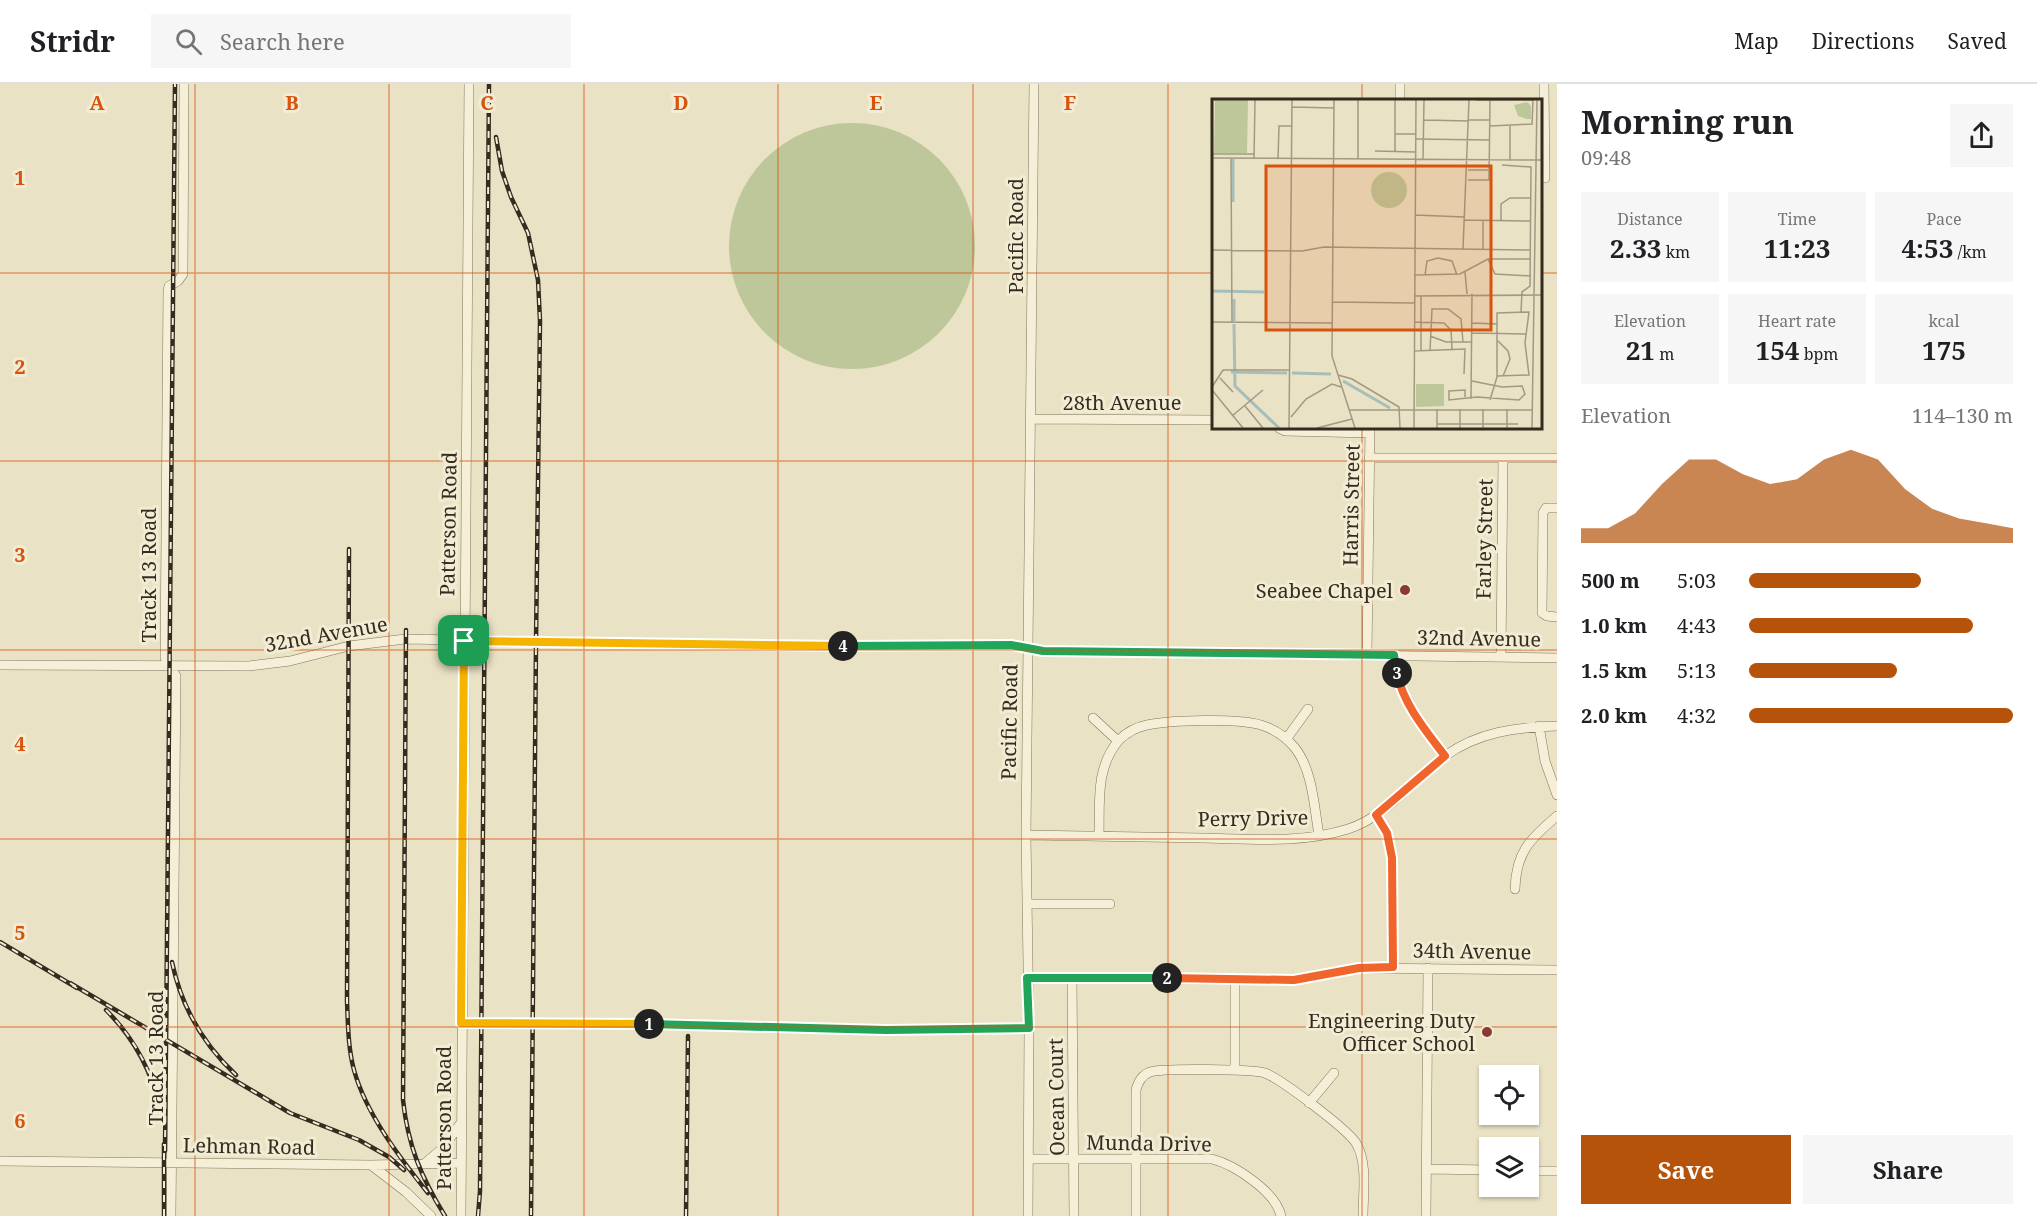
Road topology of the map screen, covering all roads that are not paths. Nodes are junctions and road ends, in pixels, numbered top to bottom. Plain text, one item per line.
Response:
1 (184, 84) edge
2 (469, 84) edge
3 (1034, 84) edge
4 (1544, 84) edge
5 (1542, 111) edge
6 (1543, 178) edge
7 (1031, 419) junction
8 (1212, 420) edge
9 (1281, 429) edge
10 (1370, 430) edge
11 (1369, 458) junction
12 (1503, 458) junction
13 (1557, 458) edge
14 (1557, 508) edge
15 (1557, 617) edge
16 (464, 641) junction
17 (1028, 649) junction
18 (1367, 655) junction
19 (1394, 655) junction
20 (1501, 656) junction
21 (1557, 658) edge
22 (0, 665) edge
23 (170, 665) junction
24 (1308, 709) dead end
25 (1093, 718) dead end
26 (1539, 726) junction
27 (1557, 726) edge
28 (1287, 738) junction
29 (1118, 741) junction
30 (1445, 756) junction
31 (1557, 795) edge
32 (1376, 815) junction
33 (1557, 816) edge
34 (1026, 835) junction
35 (1319, 835) junction
36 (1099, 836) junction
37 (1515, 889) dead end
38 (1027, 904) junction
39 (1110, 904) dead end
40 (1393, 967) junction
41 (1428, 968) junction
42 (1557, 970) edge
43 (1027, 978) junction
44 (1072, 978) junction
45 (1235, 979) junction
46 (461, 1023) junction
47 (1029, 1028) junction
48 (1235, 1070) junction
49 (1334, 1073) dead end
50 (1309, 1103) junction
51 (462, 1123) junction
52 (1028, 1159) junction
53 (1075, 1160) junction
54 (1136, 1160) junction
55 (0, 1161) edge
56 (172, 1163) junction
57 (461, 1163) junction
58 (424, 1164) junction
59 (371, 1165) junction
60 (1426, 1170) junction
61 (1479, 1170) edge
62 (1539, 1171) edge
63 (1557, 1171) edge
64 (171, 1216) edge
65 (431, 1216) edge
66 (461, 1216) edge
67 (1028, 1216) edge
68 (1074, 1216) edge
69 (1136, 1216) edge
70 (1281, 1216) edge
71 (1363, 1216) edge
72 (1426, 1216) edge

1 - 23 street, Track 13 Road
2 - 16 street, Patterson Road
3 - 7 street, Pacific Road
4 - 5 street
5 - 6 street
7 - 8 street, 28th Avenue
7 - 17 street, Pacific Road
9 - 10 street
10 - 11 street, Harris Street
11 - 12 street
11 - 18 street, Harris Street
12 - 13 street
12 - 20 street, Farley Street
14 - 15 street
16 - 17 street, 32nd Avenue
16 - 23 street, 32nd Avenue
16 - 46 street, Patterson Road
17 - 18 street, 32nd Avenue
17 - 34 street, Pacific Road
18 - 19 street, 32nd Avenue
19 - 20 street, 32nd Avenue
19 - 30 street
20 - 21 street, 32nd Avenue
22 - 23 street, 32nd Avenue
23 - 56 street, Track 13 Road
24 - 28 street
25 - 29 street
26 - 27 street, Perry Drive
26 - 30 street, Perry Drive
26 - 31 street
28 - 29 street
28 - 35 street
29 - 36 street
30 - 32 street, Perry Drive
32 - 35 street, Perry Drive
32 - 40 street
33 - 37 street
34 - 36 street, Perry Drive
34 - 38 street, Pacific Road
35 - 36 street, Perry Drive
38 - 39 street
38 - 43 street, Pacific Road
40 - 41 street, 34th Avenue
40 - 45 street, 34th Avenue
41 - 42 street, 34th Avenue
41 - 60 street
43 - 44 street, 34th Avenue
43 - 47 street, Pacific Road
44 - 45 street, 34th Avenue
44 - 53 street, Ocean Court
45 - 48 street
46 - 47 street
46 - 51 street, Patterson Road
47 - 52 street, Pacific Road
48 - 50 street
48 - 54 street
49 - 50 street
50 - 71 street
51 - 57 street, Patterson Road
51 - 58 street
52 - 53 street, Munda Drive
52 - 67 street, Pacific Road
53 - 54 street, Munda Drive
53 - 68 street, Ocean Court
54 - 69 street
54 - 70 street, Munda Drive
55 - 56 street, Lehman Road
56 - 59 street, Lehman Road
56 - 64 street, Track 13 Road
57 - 58 street, Lehman Road
57 - 66 street, Patterson Road
58 - 59 street, Lehman Road
59 - 65 street
60 - 61 street
60 - 72 street
62 - 63 street

